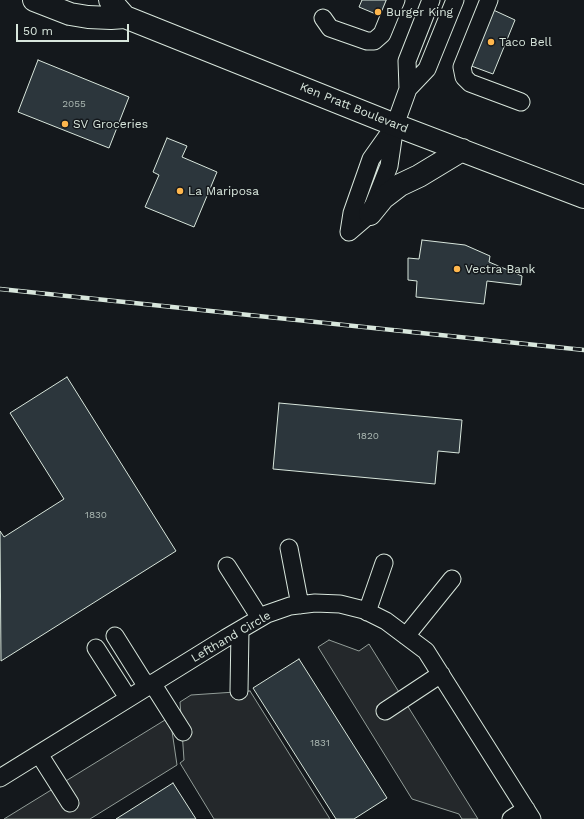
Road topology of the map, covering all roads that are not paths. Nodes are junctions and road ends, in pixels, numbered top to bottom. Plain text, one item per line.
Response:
1 (34, 0) edge
2 (110, 0) edge
3 (396, 0) edge
4 (431, 0) edge
5 (456, 0) edge
6 (489, 0) edge
7 (125, 17) junction
8 (323, 18) dead end
9 (408, 89) junction
10 (521, 102) dead end
11 (395, 125) junction
12 (462, 150) junction
13 (584, 197) edge
14 (370, 214) junction
15 (288, 548) dead end
16 (384, 562) dead end
17 (227, 566) dead end
18 (452, 579) dead end
19 (300, 605) junction
20 (367, 612) junction
21 (260, 618) junction
22 (240, 630) junction
23 (115, 636) dead end
24 (406, 636) junction
25 (96, 648) dead end
26 (441, 674) junction
27 (150, 685) junction
28 (239, 691) dead end
29 (128, 698) junction
30 (385, 711) dead end
31 (183, 732) dead end
32 (39, 754) junction
33 (0, 778) edge
34 (70, 803) dead end
35 (529, 814) edge
36 (511, 819) edge

1 - 7 highway, Ken Pratt Boulevard
2 - 7 highway, Ken Pratt Boulevard
3 - 8 street
4 - 9 street
5 - 9 street
6 - 10 street
7 - 11 highway, Ken Pratt Boulevard
9 - 11 street
11 - 12 highway, Ken Pratt Boulevard
11 - 14 street
11 - 14 street
12 - 13 highway, Ken Pratt Boulevard
12 - 14 highway
15 - 19 street
16 - 20 street
17 - 21 street
18 - 24 street
19 - 20 street, Lefthand Circle
19 - 21 street, Lefthand Circle
20 - 24 street, Lefthand Circle
21 - 22 street, Lefthand Circle
22 - 27 street, Lefthand Circle
22 - 28 street
23 - 27 street
24 - 26 street, Lefthand Circle
25 - 29 street
26 - 30 street
26 - 35 street, Lefthand Circle
27 - 29 street, Lefthand Circle
27 - 31 street
29 - 32 street, Lefthand Circle
32 - 33 street, Lefthand Circle
32 - 34 street
35 - 36 street

